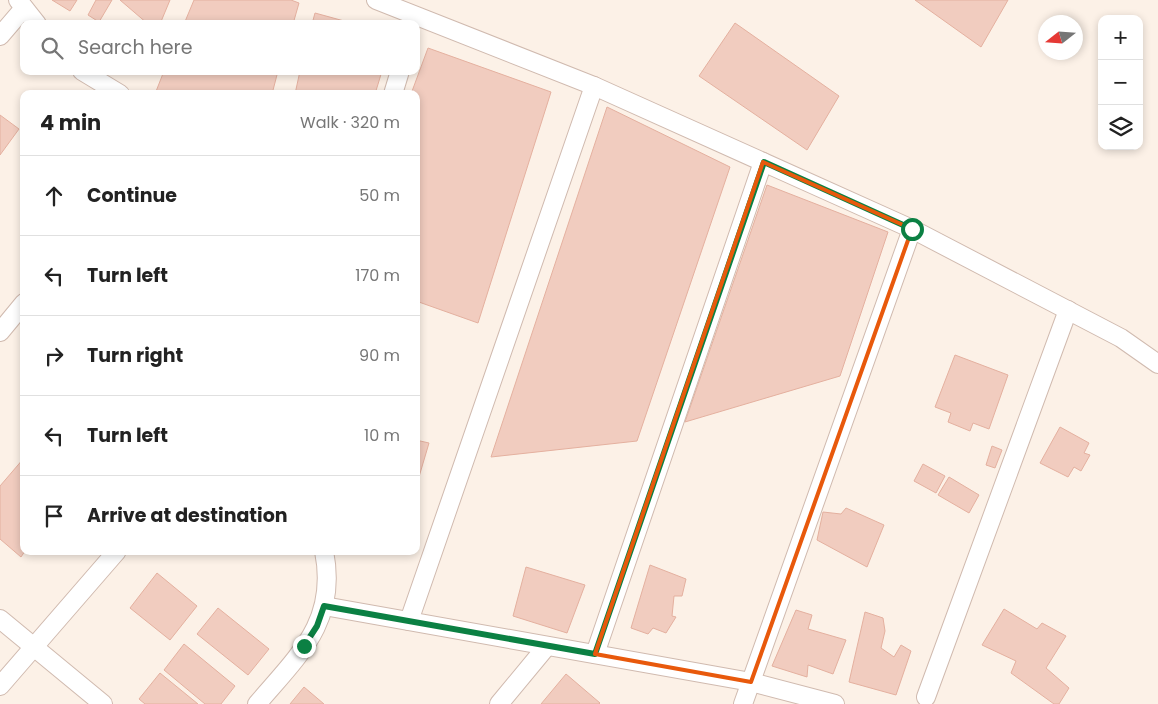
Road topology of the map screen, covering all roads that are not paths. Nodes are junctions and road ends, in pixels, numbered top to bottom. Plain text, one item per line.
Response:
1 (376, 0) edge
2 (21, 4) edge
3 (34, 20) edge
4 (416, 20) edge
5 (420, 21) edge
6 (0, 36) edge
7 (89, 75) edge
8 (399, 75) edge
9 (594, 86) junction
10 (113, 90) edge
11 (394, 90) edge
12 (764, 162) junction
13 (912, 229) junction
14 (20, 308) edge
15 (1068, 310) junction
16 (0, 332) edge
17 (1158, 364) edge
18 (113, 555) edge
19 (325, 555) edge
20 (324, 606) junction
21 (0, 619) edge
22 (409, 621) junction
23 (33, 646) junction
24 (547, 646) junction
25 (595, 654) junction
26 (751, 682) junction
27 (0, 686) edge
28 (926, 697) dead end
29 (103, 704) edge
30 (256, 704) edge
31 (499, 704) edge
32 (743, 704) edge
33 (835, 704) edge

1 - 4 street
2 - 3 street
2 - 6 street
5 - 9 street
7 - 10 street
8 - 11 street
9 - 12 street
9 - 22 street
12 - 13 street
12 - 25 street
13 - 15 street
13 - 26 street
14 - 16 street
15 - 17 street
15 - 28 street
18 - 23 street
19 - 20 street
20 - 22 street
20 - 30 street
21 - 23 street
22 - 24 street
23 - 27 street
23 - 29 street
24 - 25 street
24 - 31 street
25 - 26 street
26 - 32 street
26 - 33 street

